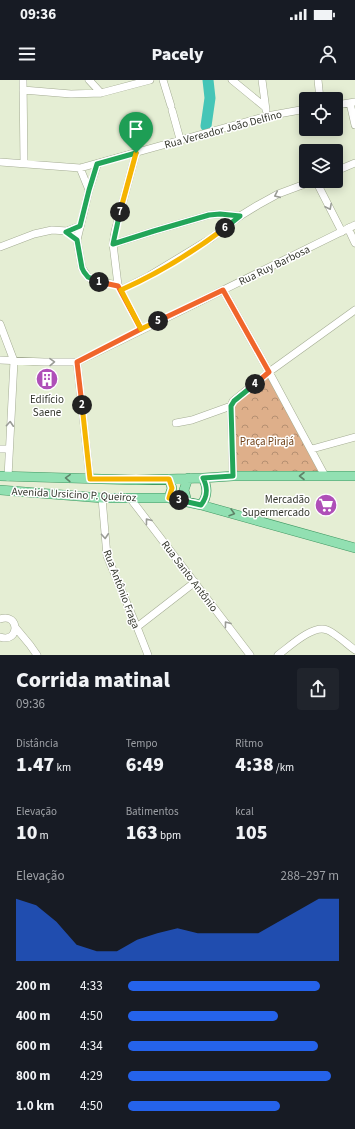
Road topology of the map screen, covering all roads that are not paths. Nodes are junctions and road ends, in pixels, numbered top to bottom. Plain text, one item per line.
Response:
1 (23, 80) edge
2 (89, 80) edge
3 (150, 80) edge
4 (163, 80) edge
5 (232, 80) edge
6 (262, 80) edge
7 (318, 80) edge
8 (23, 90) junction
9 (319, 92) edge
10 (101, 93) junction
11 (352, 103) edge
12 (265, 107) junction
13 (299, 110) edge
14 (267, 116) junction
15 (355, 125) edge
16 (180, 139) junction
17 (136, 153) junction
18 (0, 162) edge
19 (24, 163) junction
20 (355, 163) edge
21 (97, 164) junction
22 (80, 168) junction
23 (343, 168) edge
24 (299, 187) edge
25 (320, 188) edge
26 (89, 190) junction
27 (240, 216) junction
28 (80, 226) junction
29 (349, 228) edge
30 (66, 232) junction
31 (77, 240) junction
32 (355, 243) edge
33 (113, 244) junction
34 (0, 247) edge
35 (119, 288) junction
36 (223, 290) junction
37 (355, 310) edge
38 (0, 324) edge
39 (141, 329) junction
40 (0, 360) edge
41 (14, 361) junction
42 (77, 362) junction
43 (269, 372) junction
44 (231, 406) junction
45 (176, 423) dead end
46 (355, 437) edge
47 (0, 449) edge
48 (9, 450) junction
49 (312, 450) junction
50 (233, 476) junction
51 (325, 476) junction
52 (355, 476) edge
53 (4, 477) edge
54 (188, 478) junction
55 (203, 478) junction
56 (90, 479) junction
57 (169, 479) junction
58 (0, 490) edge
59 (102, 498) junction
60 (130, 498) junction
61 (169, 498) junction
62 (194, 503) junction
63 (355, 548) edge
64 (195, 582) junction
65 (0, 616) edge
66 (15, 627) junction
67 (137, 627) junction
68 (0, 638) edge
69 (355, 650) edge
70 (37, 655) edge
71 (148, 655) edge
72 (250, 655) edge
73 (278, 655) edge

1 - 8 street
2 - 10 street
3 - 10 street
4 - 16 street
5 - 12 street
6 - 12 street
7 - 9 street
8 - 10 street
8 - 19 street
11 - 15 street
12 - 14 street
13 - 14 street, Rua Vereador João Delfino
14 - 16 street, Rua Vereador João Delfino
16 - 17 street, Rua Vereador João Delfino
17 - 21 street, Rua Vereador João Delfino
17 - 33 street
18 - 19 street, Rua Vereador João Delfino
19 - 22 street, Rua Vereador João Delfino
20 - 23 street
21 - 22 street, Rua Vereador João Delfino
21 - 26 street
22 - 26 street
24 -> 27 street
25 -> 29 street
26 - 28 street
27 - 33 street
27 - 35 street
28 - 30 street
28 - 31 street
29 - 32 street
29 - 36 street, Rua Ruy Barbosa
30 - 31 street
30 - 34 street
31 - 35 street
33 - 35 street
35 - 39 street
36 - 39 street, Rua Ruy Barbosa
36 - 43 street
37 - 43 street
38 - 41 street
39 - 42 street, Rua Ruy Barbosa
40 - 41 street, Rua Ruy Barbosa
41 -> 42 street, Rua Ruy Barbosa
48 -> 41 street
42 - 56 street
43 - 44 street
43 - 49 street
44 - 45 street
44 - 50 street
46 - 49 street
47 - 48 street
48 - 53 street
49 - 51 street
51 -> 50 main road, Avenida Ursicino P. Queiroz
50 - 55 main road, Avenida Ursicino P. Queiroz
51 - 52 main road, Avenida Ursicino P. Queiroz
56 -> 53 main road, Avenida Ursicino P. Queiroz
54 - 55 main road, Avenida Ursicino P. Queiroz
54 - 57 main road, Avenida Ursicino P. Queiroz
54 - 62 main road
55 - 62 main road
56 - 57 main road, Avenida Ursicino P. Queiroz
57 - 61 main road
58 - 59 main road, Avenida Ursicino P. Queiroz
59 - 60 main road, Avenida Ursicino P. Queiroz
59 -> 67 street, Rua Antônio Fraga
60 - 61 main road, Avenida Ursicino P. Queiroz
64 -> 60 street, Rua Santo Antônio
61 - 62 main road, Avenida Ursicino P. Queiroz
62 -> 63 main road, Avenida Ursicino P. Queiroz
64 - 67 street
72 -> 64 street, Rua Santo Antônio
65 - 66 street
66 - 68 street
66 - 70 street
67 - 71 street, Rua Antônio Fraga
69 - 73 street

